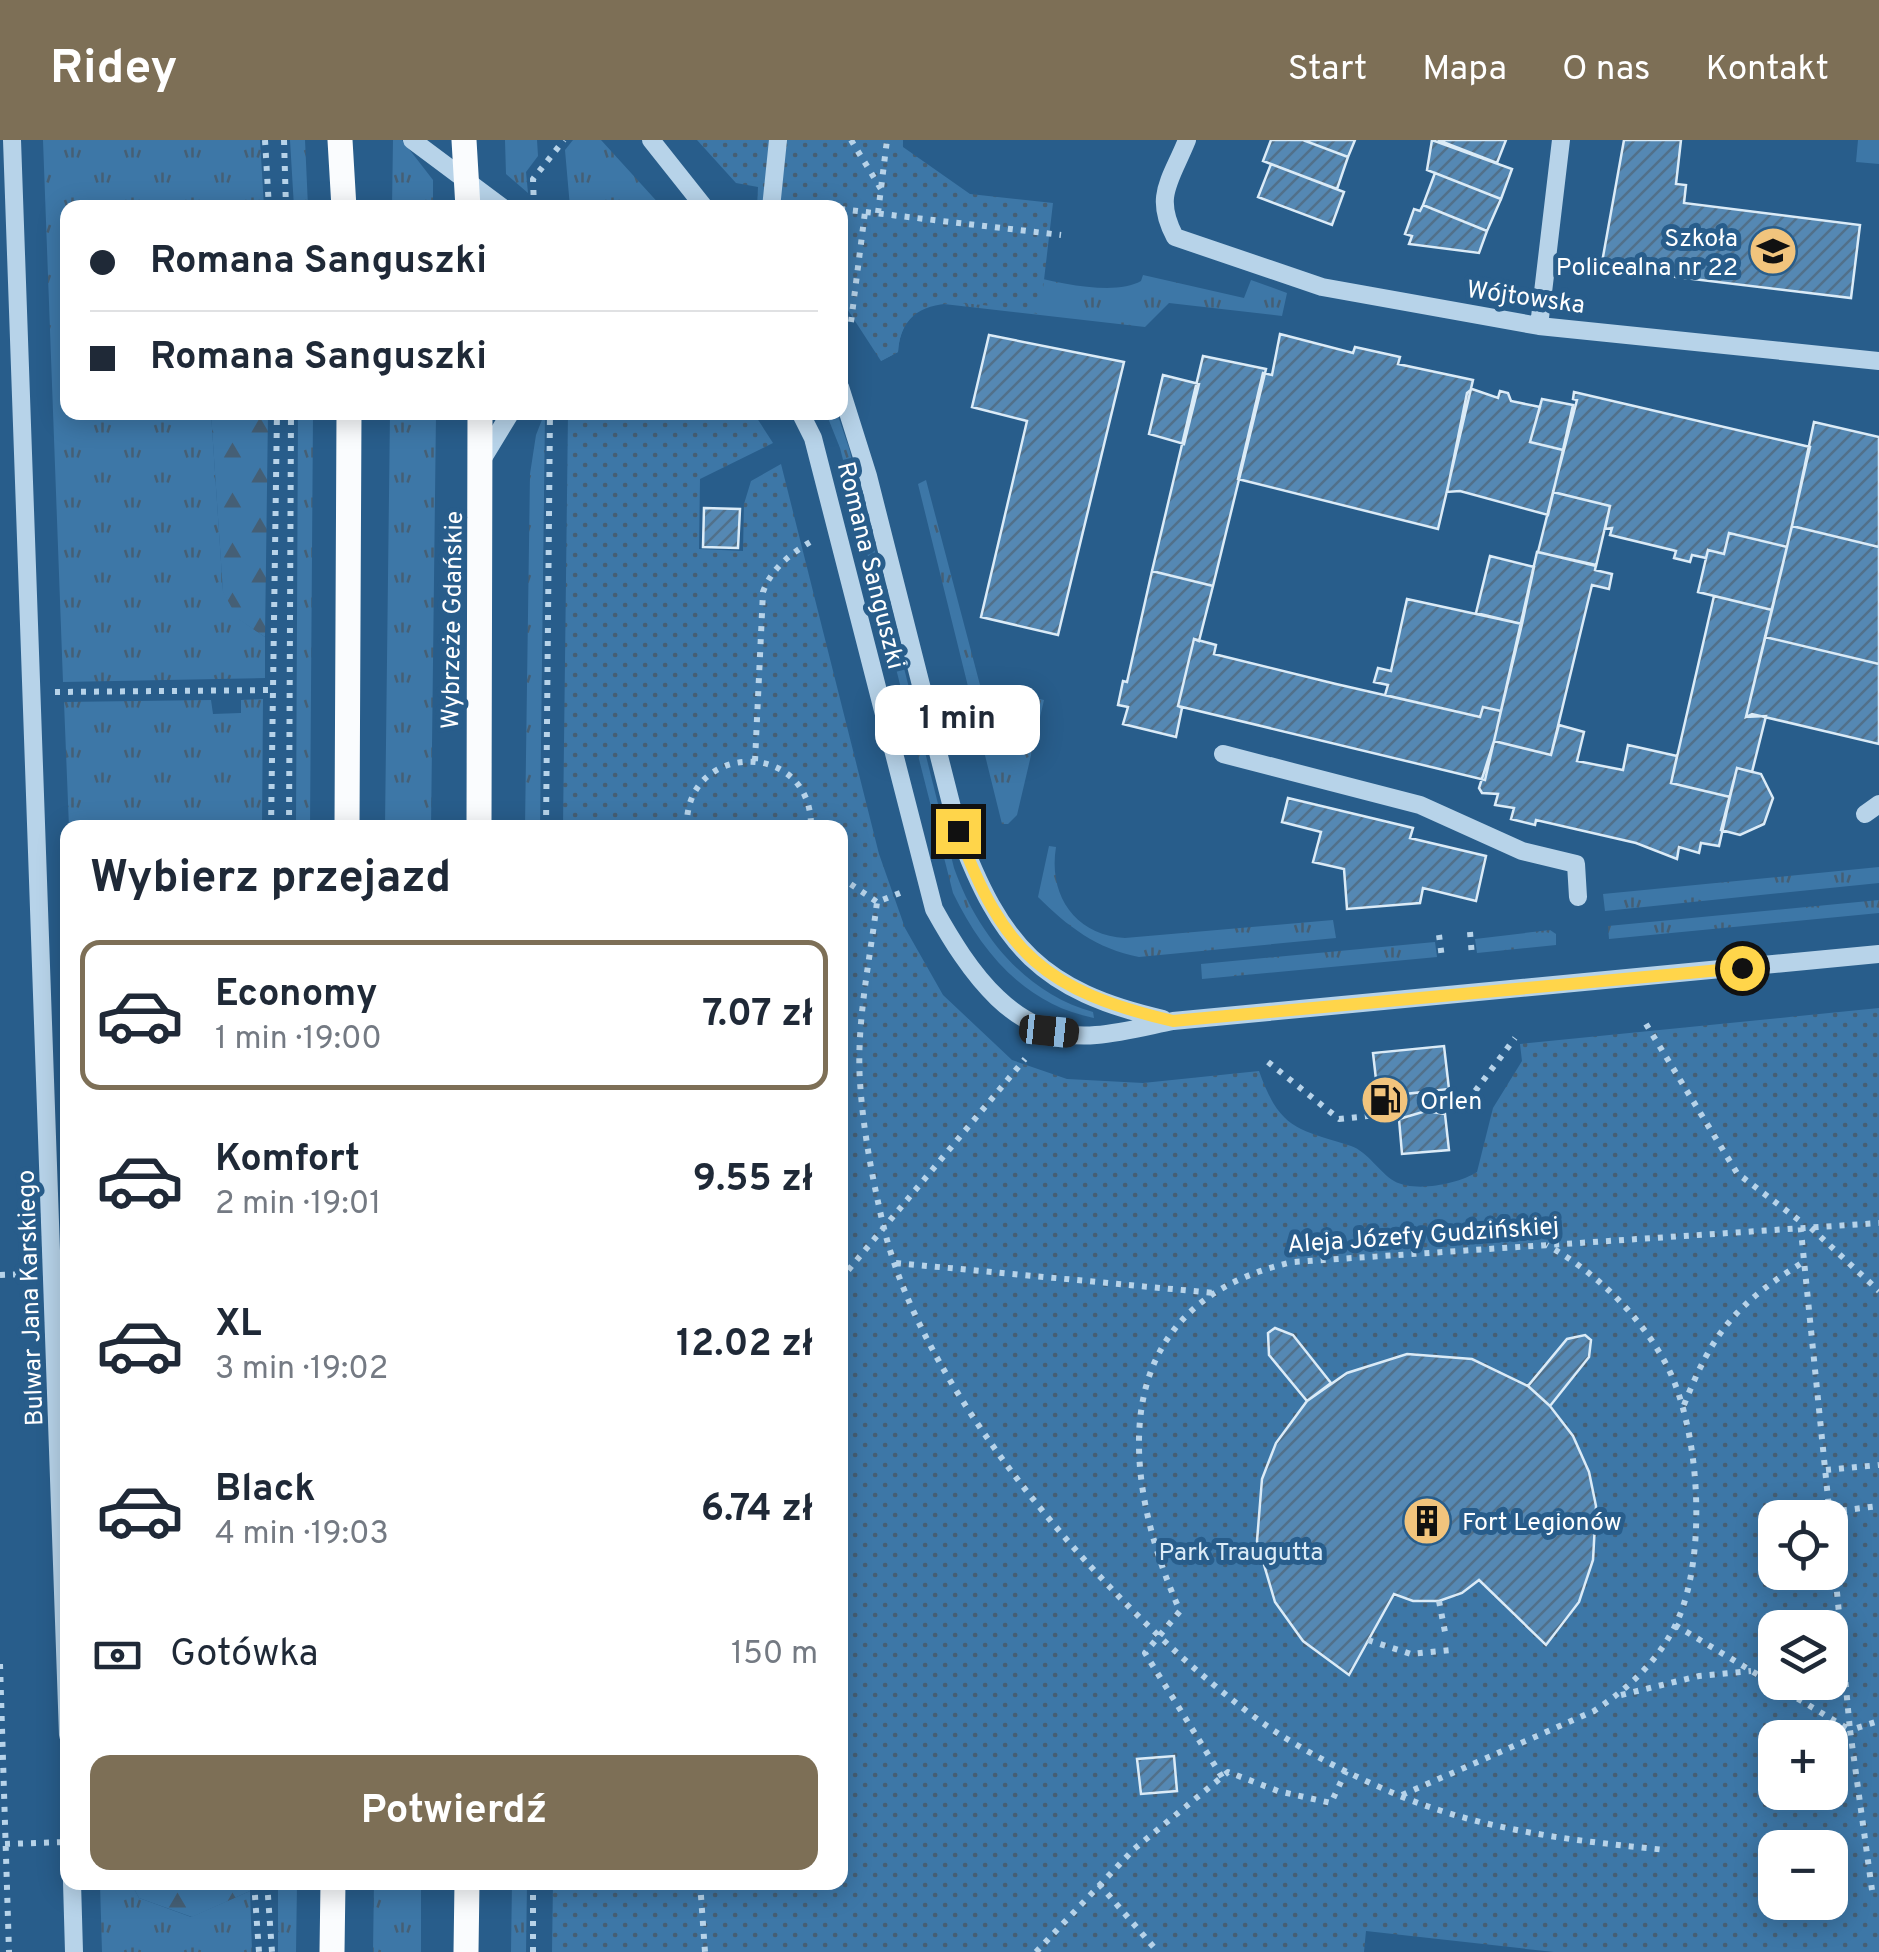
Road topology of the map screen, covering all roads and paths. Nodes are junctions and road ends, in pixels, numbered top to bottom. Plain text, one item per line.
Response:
1 (12, 140) edge
2 (265, 140) edge
3 (284, 140) edge
4 (340, 140) edge
5 (412, 140) edge
6 (464, 140) edge
7 (564, 140) edge
8 (651, 140) edge
9 (778, 140) edge
10 (852, 140) edge
11 (887, 140) edge
12 (1186, 140) edge
13 (1561, 140) edge
14 (881, 189) junction
15 (467, 196) edge
16 (269, 200) edge
17 (286, 200) edge
18 (344, 200) edge
19 (534, 200) edge
20 (699, 200) edge
21 (771, 200) edge
22 (848, 210) edge
23 (865, 212) junction
24 (878, 213) junction
25 (1061, 235) dead end
26 (851, 322) dead end
27 (1539, 326) junction
28 (1879, 360) edge
29 (848, 412) edge
30 (277, 420) edge
31 (290, 420) edge
32 (349, 420) edge
33 (481, 420) edge
34 (506, 420) edge
35 (550, 420) edge
36 (803, 420) edge
37 (483, 458) junction
38 (812, 540) dead end
39 (273, 690) junction
40 (64, 692) dead end
41 (1223, 754) dead end
42 (755, 760) junction
43 (271, 820) edge
44 (289, 820) edge
45 (347, 820) edge
46 (479, 820) edge
47 (546, 820) edge
48 (689, 820) edge
49 (810, 820) edge
50 (848, 882) edge
51 (900, 893) dead end
52 (1578, 897) dead end
53 (877, 902) junction
54 (1470, 932) dead end
55 (1440, 936) dead end
56 (1879, 954) edge
57 (1472, 956) dead end
58 (1442, 958) dead end
59 (1173, 1021) junction
60 (1646, 1024) dead end
61 (1515, 1038) dead end
62 (1025, 1059) dead end
63 (1268, 1062) dead end
64 (1444, 1108) dead end
65 (1398, 1113) dead end
66 (1879, 1224) edge
67 (884, 1228) junction
68 (1802, 1228) junction
69 (1811, 1228) junction
70 (1547, 1245) junction
71 (1804, 1260) junction
72 (896, 1263) junction
73 (848, 1271) edge
74 (1879, 1292) edge
75 (1215, 1293) junction
76 (1683, 1406) junction
77 (1879, 1464) edge
78 (1825, 1470) junction
79 (1828, 1500) edge
80 (1879, 1506) edge
81 (60, 1508) edge
82 (1848, 1512) edge
83 (1837, 1590) edge
84 (1439, 1602) dead end
85 (1675, 1626) junction
86 (1444, 1632) dead end
87 (1158, 1634) junction
88 (1368, 1640) dead end
89 (1451, 1650) dead end
90 (0, 1664) edge
91 (1752, 1671) junction
92 (1615, 1697) junction
93 (1879, 1721) edge
94 (1850, 1730) junction
95 (1346, 1771) junction
96 (1222, 1778) junction
97 (1401, 1796) junction
98 (60, 1842) edge
99 (5, 1844) junction
100 (1666, 1850) dead end
101 (1098, 1884) junction
102 (72, 1890) edge
103 (255, 1890) edge
104 (268, 1890) edge
105 (332, 1890) edge
106 (466, 1890) edge
107 (533, 1890) edge
108 (701, 1890) edge
109 (1872, 1890) dead end
110 (8, 1952) edge
111 (74, 1952) edge
112 (259, 1952) edge
113 (272, 1952) edge
114 (332, 1952) edge
115 (466, 1952) edge
116 (532, 1952) edge
117 (706, 1952) edge
118 (1036, 1952) edge
119 (1158, 1952) edge

1 - 81 street, Bulwar Jana Karskiego
2 - 16 path
3 - 17 path
4 - 18 main road
5 - 15 street
6 - 15 main road
7 - 19 path
8 - 20 street
9 - 21 street
10 - 14 path
11 - 14 path
12 - 27 street, Wójtowska
13 - 27 street
14 - 24 path
22 - 23 path
23 - 24 path
23 - 26 path
24 - 25 path
27 - 28 street, Wójtowska
29 - 59 street, Romana Sanguszki
30 - 39 path
31 - 44 path
32 - 45 main road
33 - 37 main road, Wybrzeże Gdańskie
34 - 37 street
35 - 47 path
36 - 59 street, Romana Sanguszki
37 - 46 main road, Wybrzeże Gdańskie
38 - 42 path
39 - 40 path
39 - 43 path
41 - 52 street
42 - 48 path
42 - 49 path
50 - 53 path
51 - 53 path
53 - 67 path
54 - 57 path
55 - 58 path
56 - 59 street, Romana Sanguszki
60 - 68 path
61 - 64 path
62 - 67 path
63 - 65 path
66 - 69 path, Aleja Józefy Gudzińskiej
67 - 72 path
67 - 73 path
68 - 69 path, Aleja Józefy Gudzińskiej
68 - 70 path, Aleja Józefy Gudzińskiej
68 - 71 path
69 - 74 path
70 - 75 path, Aleja Józefy Gudzińskiej
70 - 76 path
71 - 76 path
71 - 78 path
72 - 75 path
72 - 87 path
75 - 87 path, Aleja Józefy Gudzińskiej
76 - 85 path
77 - 78 path
78 - 79 path
80 - 82 path
83 - 94 path
84 - 86 path
85 - 91 path
85 - 92 path
87 - 95 path
87 - 96 path
88 - 89 path
90 - 99 path
91 - 92 path
91 - 94 path
92 - 97 path
93 - 94 path
94 - 109 path
95 - 96 path
95 - 97 path
96 - 101 path
97 - 100 path
98 - 99 path
99 - 110 path
101 - 118 path
101 - 119 path
102 - 111 street
103 - 112 path
104 - 113 path
105 - 114 main road
106 - 115 main road
107 - 116 path
108 - 117 path

